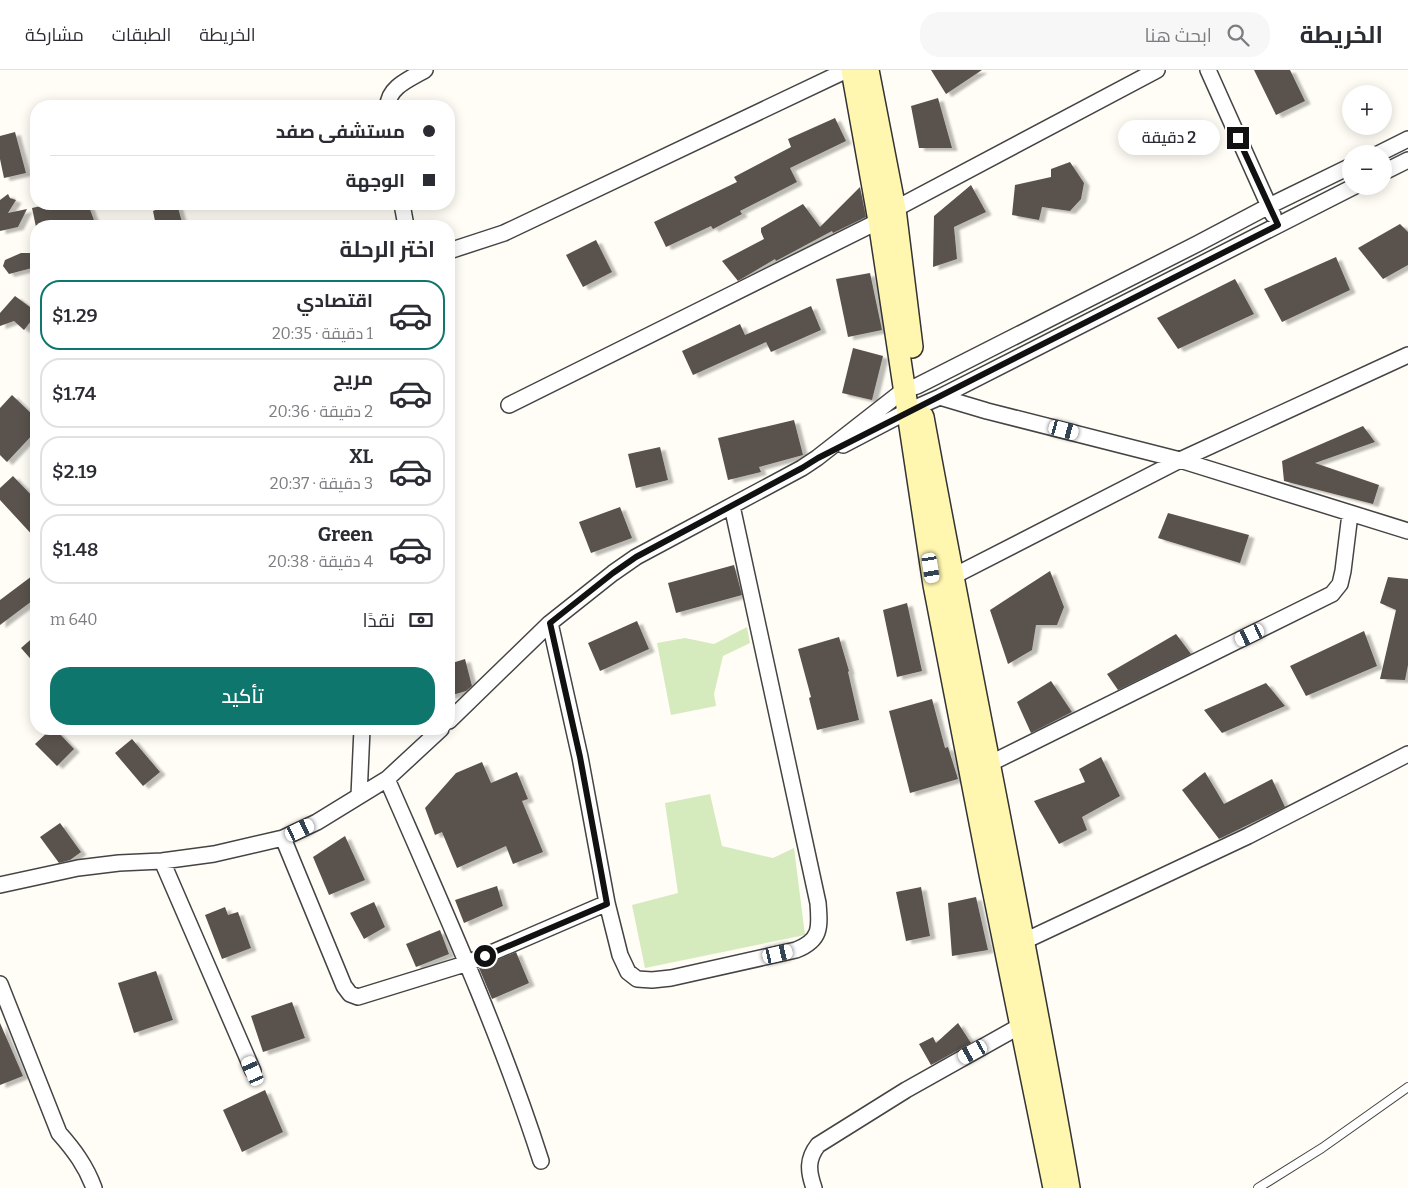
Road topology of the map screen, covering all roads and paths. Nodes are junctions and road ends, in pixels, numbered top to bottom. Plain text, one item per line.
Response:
1 (425, 70) edge
2 (847, 70) edge
3 (852, 70) edge
4 (868, 70) edge
5 (1157, 70) edge
6 (1208, 70) edge
7 (388, 100) edge
8 (1402, 142) edge
9 (1406, 161) edge
10 (1392, 168) edge
11 (1342, 170) edge
12 (1342, 193) edge
13 (1269, 206) junction
14 (887, 215) junction
15 (1278, 225) junction
16 (455, 249) edge
17 (1408, 355) edge
18 (940, 397) junction
19 (912, 398) junction
20 (509, 406) dead end
21 (818, 458) junction
22 (1180, 460) junction
23 (732, 506) junction
24 (1350, 514) junction
25 (1408, 531) edge
26 (943, 581) junction
27 (550, 623) junction
28 (455, 715) edge
29 (362, 735) edge
30 (435, 735) edge
31 (1408, 754) edge
32 (989, 764) junction
33 (387, 779) junction
34 (359, 796) junction
35 (283, 838) junction
36 (162, 861) junction
37 (1, 884) edge
38 (607, 904) junction
39 (1014, 946) junction
40 (468, 963) junction
41 (0, 984) edge
42 (1030, 1021) junction
43 (253, 1071) dead end
44 (1408, 1087) edge
45 (541, 1161) dead end
46 (94, 1188) edge
47 (814, 1188) edge
48 (1054, 1188) edge
49 (1069, 1188) edge
50 (1258, 1188) edge

1 - 7 street
2 - 16 street
3 - 14 main road
4 - 14 main road
5 - 14 street
6 - 13 street
8 - 9 street
9 - 10 street
11 - 13 street
12 - 15 street
13 - 15 street
13 - 19 street
14 - 19 main road
14 - 20 street
15 - 18 street
17 - 22 street
18 - 19 street
18 - 22 street
19 - 21 street
19 - 21 street
19 - 26 main road
21 - 23 street
22 - 24 street
22 - 26 street
23 - 27 street
23 - 38 street
24 - 25 street
24 - 32 street
26 - 32 main road
26 - 39 main road
27 - 28 street
27 - 38 street
29 - 34 street
30 - 33 street
31 - 39 street
32 - 39 main road
33 - 34 street
33 - 40 street
34 - 35 street
35 - 36 street
35 - 40 street
36 - 37 street
36 - 43 street
38 - 40 street
39 - 42 main road
40 - 45 street
41 - 46 street
42 - 47 street
42 - 48 main road
42 - 49 main road
44 - 50 lane

